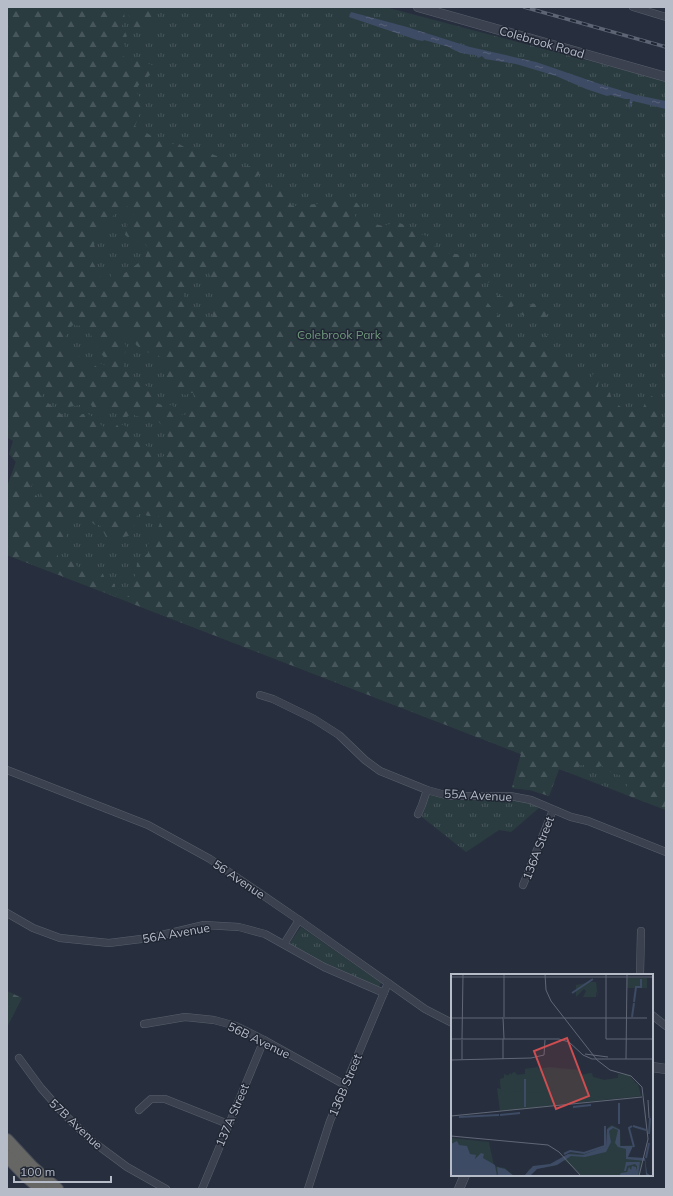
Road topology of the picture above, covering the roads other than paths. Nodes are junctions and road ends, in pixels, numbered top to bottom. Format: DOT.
graph roads {
  1 [pos="418,7"];
  2 [pos="633,7"];
  3 [pos="666,17"];
  4 [pos="666,77"];
  5 [pos="260,696"];
  6 [pos="7,770"];
  7 [pos="427,790"];
  8 [pos="553,810"];
  9 [pos="418,814"];
  10 [pos="666,852"];
  11 [pos="524,885"];
  12 [pos="7,913"];
  13 [pos="299,920"];
  14 [pos="641,931"];
  15 [pos="284,944"];
  16 [pos="640,974"];
  17 [pos="388,983"];
  18 [pos="384,993"];
  19 [pos="653,1016"];
  20 [pos="451,1022"];
  21 [pos="144,1024"];
  22 [pos="666,1026"];
  23 [pos="264,1040"];
  24 [pos="20,1058"];
  25 [pos="653,1067"];
  26 [pos="666,1069"];
  27 [pos="345,1085"];
  28 [pos="139,1110"];
  29 [pos="228,1124"];
  30 [pos="7,1140"];
  31 [pos="7,1156"];
  32 [pos="465,1176"];
  33 [pos="41,1189"];
  34 [pos="57,1189"];
  35 [pos="166,1189"];
  36 [pos="202,1189"];
  37 [pos="308,1189"];
  38 [pos="459,1189"];
  1 -- 4 [label="street, Colebrook Road"];
  2 -- 3 [label="street"];
  5 -- 7 [label="street, 55A Avenue"];
  6 -- 13 [label="street, 56 Avenue"];
  7 -- 8 [label="street, 55A Avenue"];
  7 -- 9 [label="street"];
  8 -- 10 [label="street, 55A Avenue"];
  8 -- 11 [label="street, 136A Street"];
  12 -- 15 [label="street, 56A Avenue"];
  13 -- 15 [label="street"];
  13 -- 17 [label="street, 56 Avenue"];
  14 -- 16 [label="street"];
  15 -- 18 [label="street, 56A Avenue"];
  17 -- 18 [label="street, 136B Street"];
  17 -- 20 [label="street, 56 Avenue"];
  18 -- 27 [label="street, 136B Street"];
  19 -- 22 [label="street"];
  21 -- 23 [label="street, 56B Avenue"];
  23 -- 27 [label="street, 56B Avenue"];
  23 -- 29 [label="street, 137A Street"];
  24 -- 35 [label="street, 57B Avenue"];
  25 -- 26 [label="street"];
  27 -- 37 [label="street, 136B Street"];
  28 -- 29 [label="street"];
  29 -- 36 [label="street, 137A Street"];
  30 -- 34 [label="highway"];
  31 -- 33 [label="highway"];
  32 -- 38 [label="street"];
}
